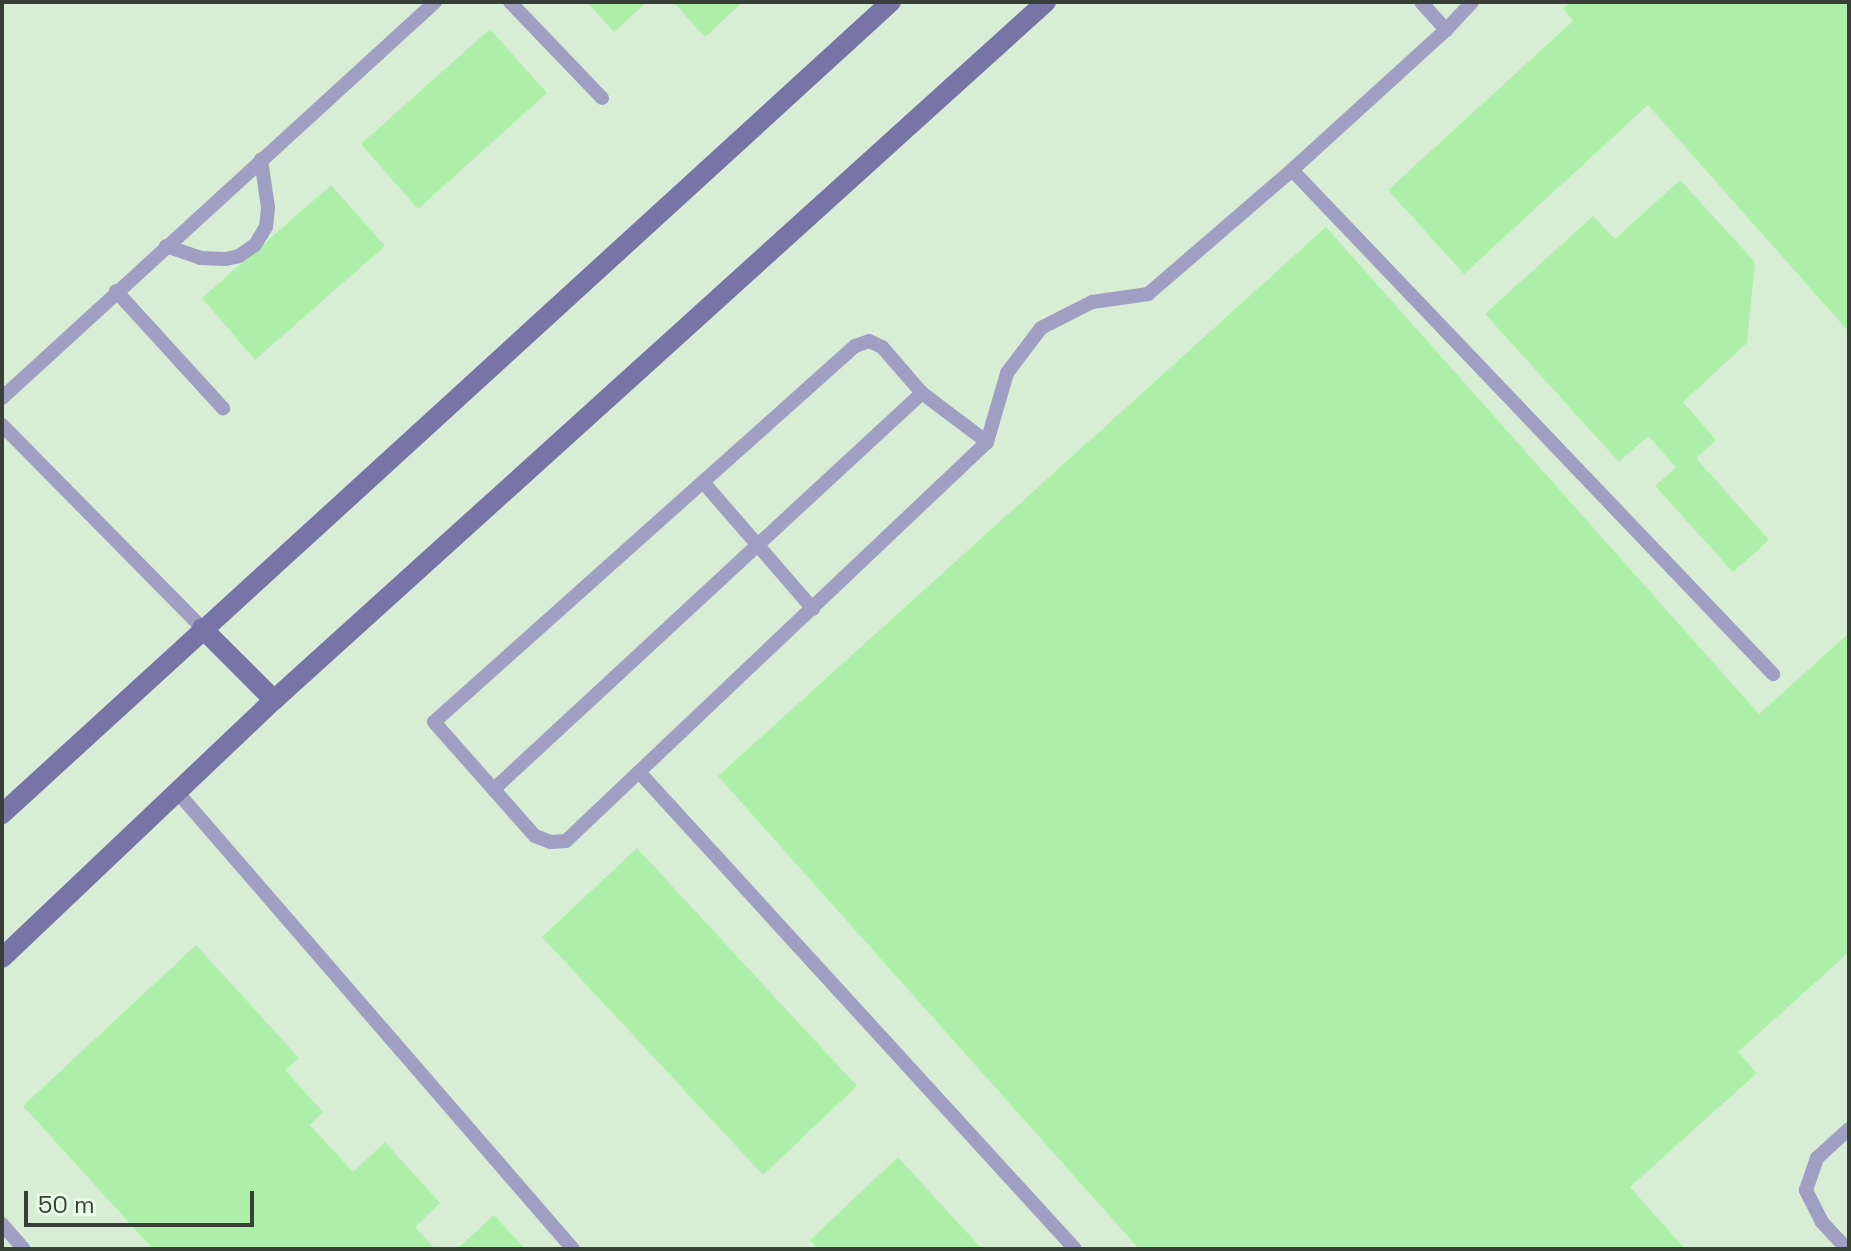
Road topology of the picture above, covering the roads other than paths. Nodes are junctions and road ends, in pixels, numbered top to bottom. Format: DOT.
graph roads {
  1 [pos="435,2"];
  2 [pos="510,2"];
  3 [pos="891,2"];
  4 [pos="1046,2"];
  5 [pos="1421,2"];
  6 [pos="1472,2"];
  7 [pos="1446,30"];
  8 [pos="602,98"];
  9 [pos="261,160"];
  10 [pos="1292,170"];
  11 [pos="166,246"];
  12 [pos="116,291"];
  13 [pos="922,393"];
  14 [pos="2,398"];
  15 [pos="223,408"];
  16 [pos="2,425"];
  17 [pos="987,442"];
  18 [pos="703,482"];
  19 [pos="758,545"];
  20 [pos="813,609"];
  21 [pos="202,628"];
  22 [pos="1773,674"];
  23 [pos="274,700"];
  24 [pos="639,772"];
  25 [pos="494,789"];
  26 [pos="179,794"];
  27 [pos="2,814"];
  28 [pos="2,958"];
  29 [pos="1849,1129"];
  30 [pos="2,1224"];
  31 [pos="24,1249"];
  32 [pos="573,1249"];
  33 [pos="1075,1249"];
  34 [pos="1847,1249"];
  1 -- 9 [label="lane"];
  2 -- 8 [label="lane"];
  3 -- 21 [label="street"];
  4 -- 23 [label="street"];
  5 -- 7 [label="lane"];
  6 -- 7 [label="lane"];
  7 -- 10 [label="lane"];
  9 -- 11 [label="lane"];
  9 -- 11 [label="lane"];
  10 -- 17 [label="lane"];
  10 -- 22 [label="lane"];
  11 -- 12 [label="lane"];
  12 -- 14 [label="lane"];
  12 -- 15 [label="lane"];
  13 -- 17 [label="lane"];
  13 -- 18 [label="lane"];
  13 -- 19 [label="lane"];
  16 -- 21 [label="lane"];
  17 -- 20 [label="lane"];
  18 -- 19 [label="lane"];
  18 -- 25 [label="lane"];
  19 -- 20 [label="lane"];
  19 -- 25 [label="lane"];
  20 -- 24 [label="lane"];
  21 -- 23 [label="street"];
  21 -- 27 [label="street"];
  23 -- 26 [label="street"];
  24 -- 25 [label="lane"];
  24 -- 33 [label="lane"];
  26 -- 28 [label="street"];
  26 -- 32 [label="lane"];
  29 -- 34 [label="lane"];
  30 -- 31 [label="lane"];
}
